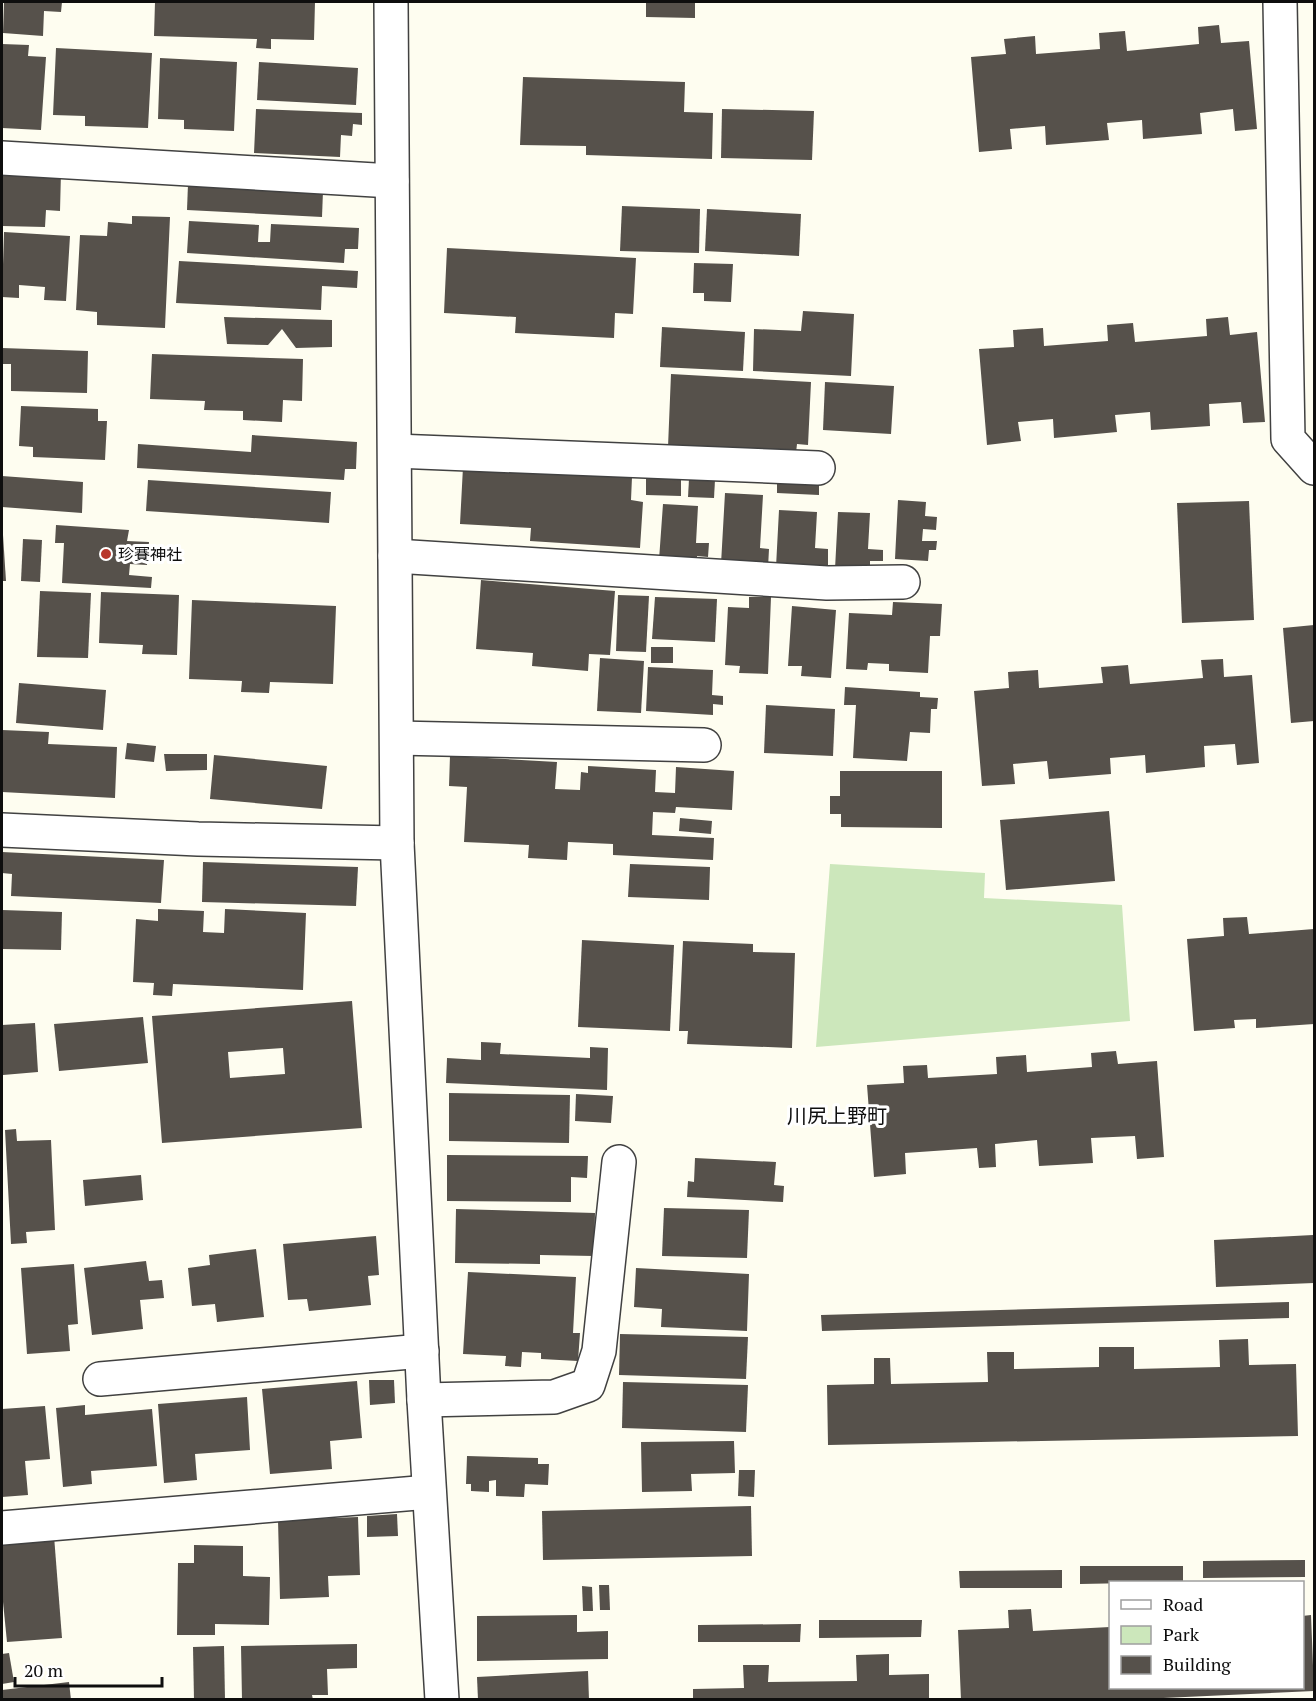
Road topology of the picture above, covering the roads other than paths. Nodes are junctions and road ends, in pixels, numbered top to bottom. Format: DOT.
graph roads {
  1 [pos="391,2"];
  2 [pos="1280,2"];
  3 [pos="2,159"];
  4 [pos="392,181"];
  5 [pos="395,451"];
  6 [pos="818,468"];
  7 [pos="1314,468"];
  8 [pos="395,556"];
  9 [pos="903,582"];
  10 [pos="397,738"];
  11 [pos="704,745"];
  12 [pos="2,830"];
  13 [pos="398,843"];
  14 [pos="619,1162"];
  15 [pos="422,1351"];
  16 [pos="100,1379"];
  17 [pos="424,1400"];
  18 [pos="429,1492"];
  19 [pos="2,1528"];
  20 [pos="442,1700"];
  1 -- 4 [label="street"];
  2 -- 7 [label="street"];
  3 -- 4 [label="street"];
  4 -- 5 [label="street"];
  5 -- 6 [label="street"];
  5 -- 8 [label="street"];
  8 -- 9 [label="street"];
  8 -- 10 [label="street"];
  10 -- 11 [label="street"];
  10 -- 13 [label="street"];
  12 -- 13 [label="street"];
  13 -- 15 [label="street"];
  14 -- 17 [label="street"];
  15 -- 16 [label="street"];
  15 -- 17 [label="street"];
  17 -- 18 [label="street"];
  18 -- 19 [label="street"];
  18 -- 20 [label="street"];
}
